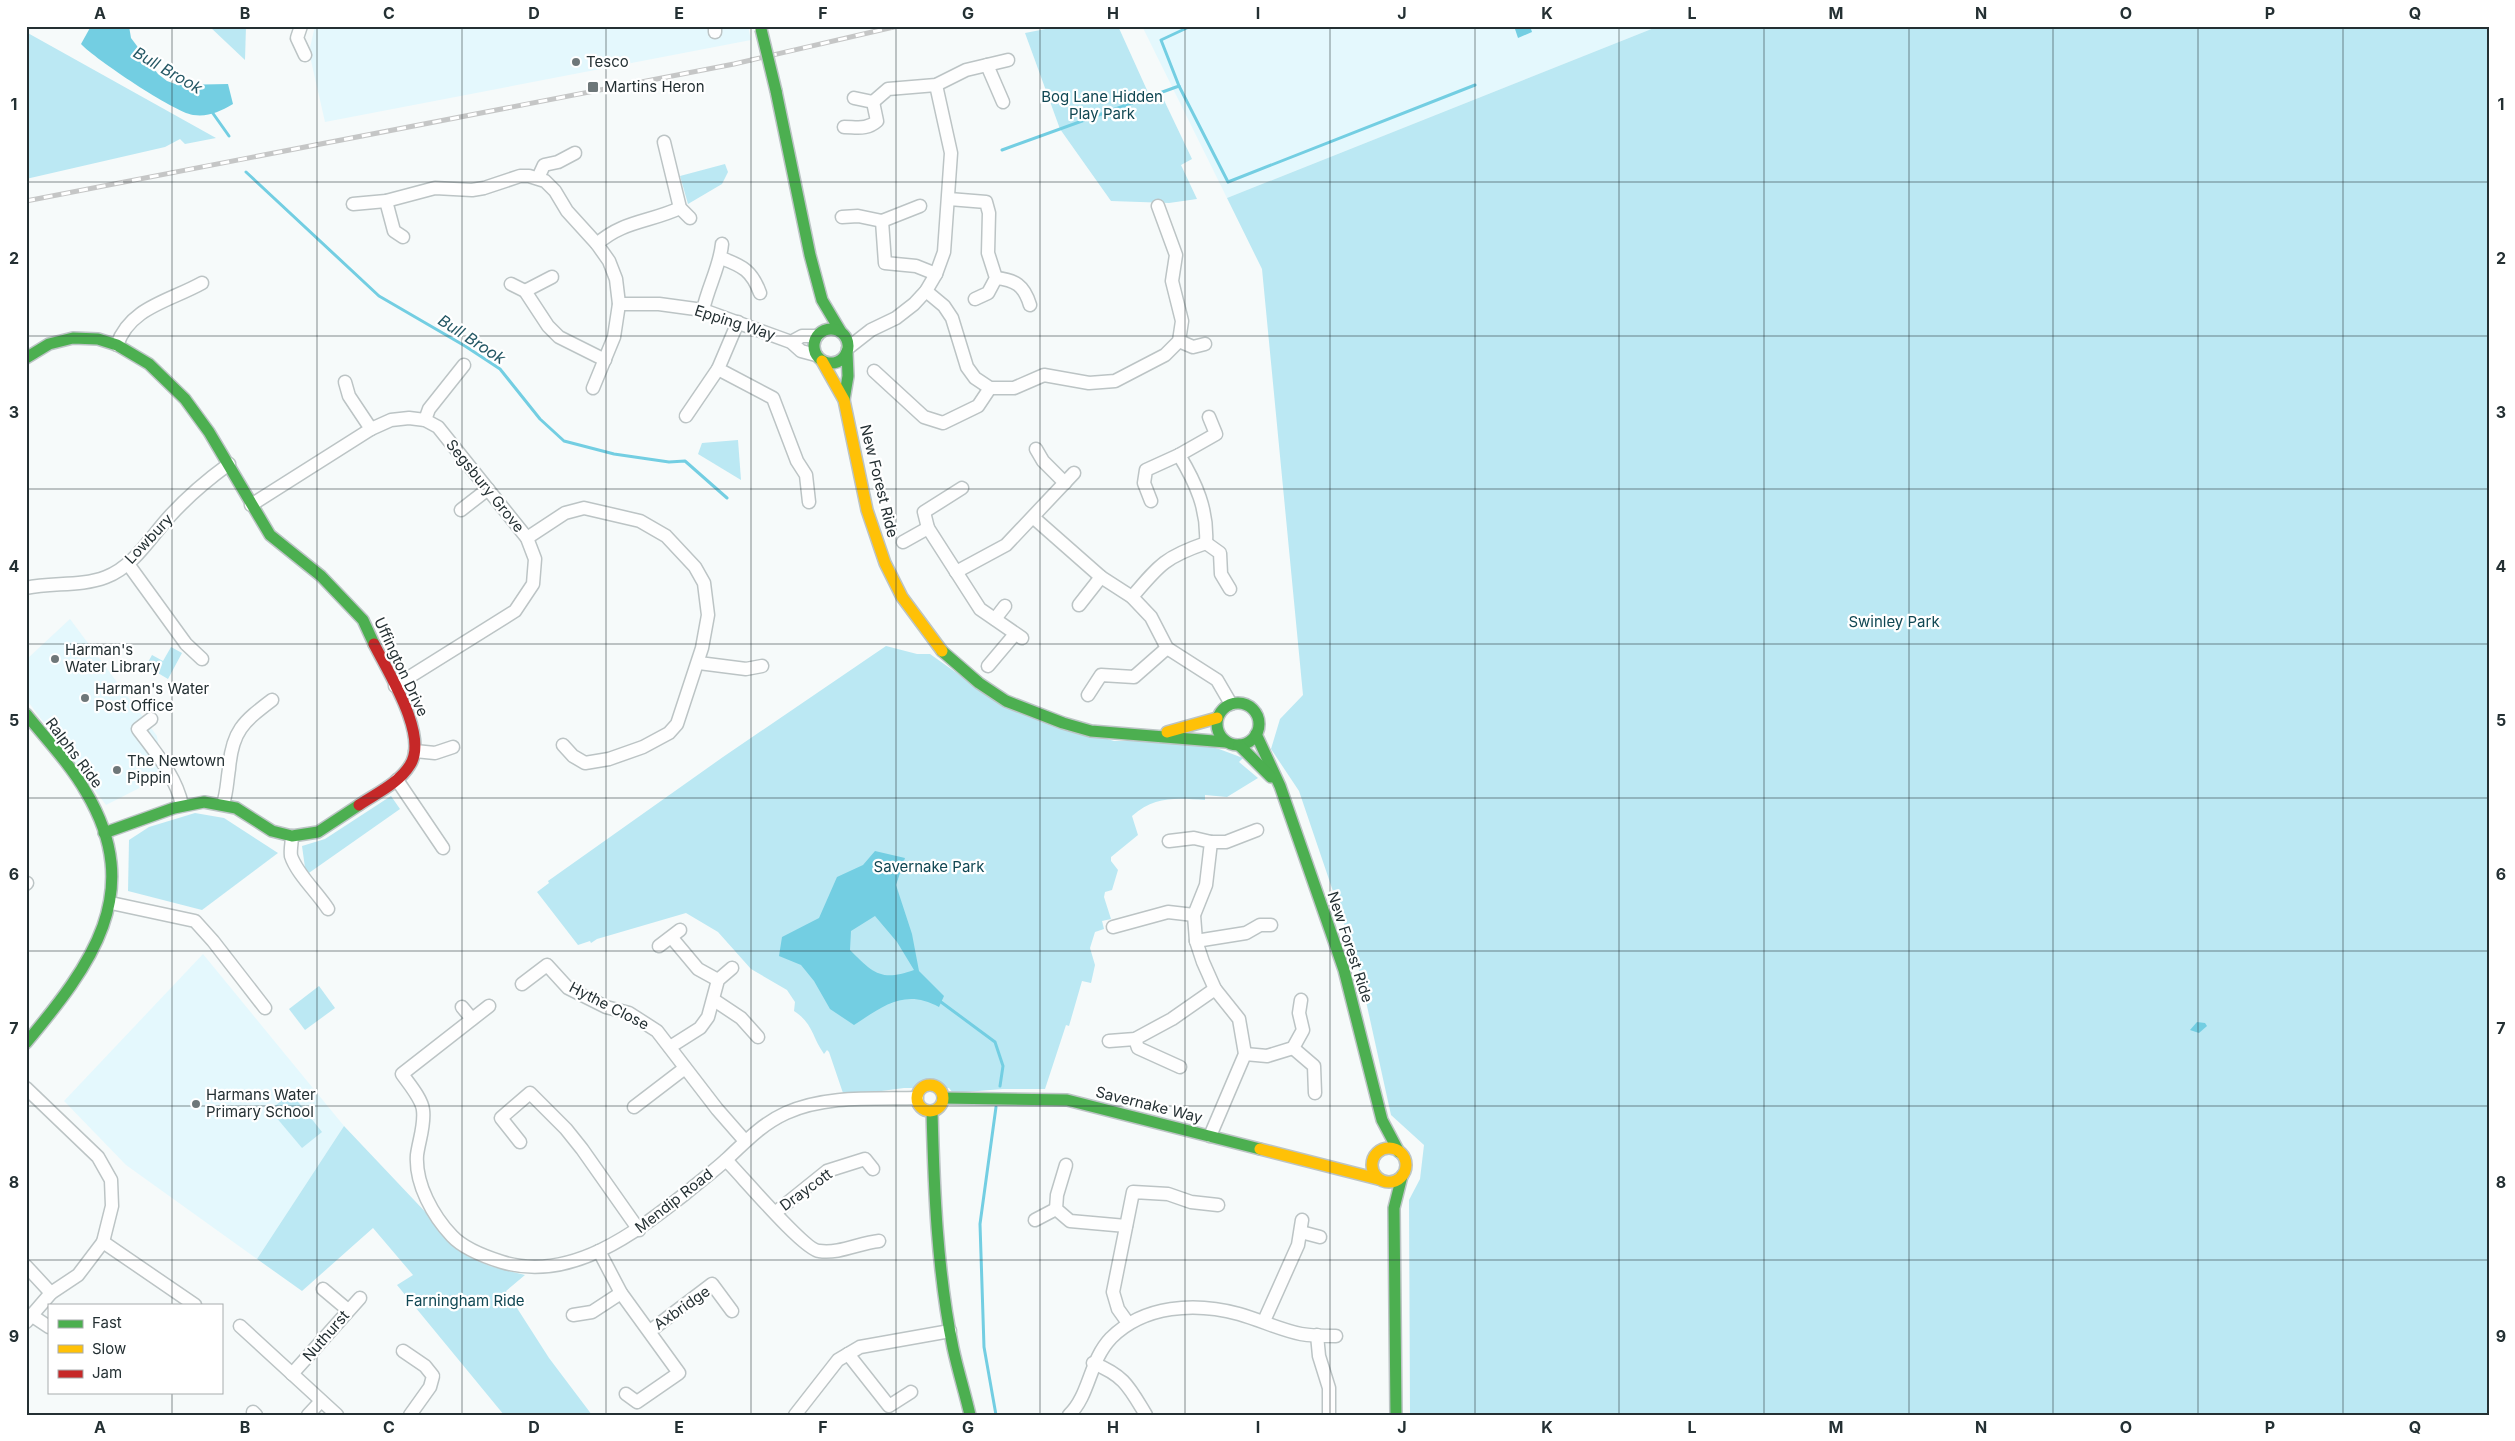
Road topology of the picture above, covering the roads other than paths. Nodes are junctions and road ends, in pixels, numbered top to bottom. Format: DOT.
graph roads {
  1 [pos="301,26"];
  2 [pos="761,28"];
  3 [pos="305,55"];
  4 [pos="1008,60"];
  5 [pos="987,65"];
  6 [pos="936,85"];
  7 [pos="854,98"];
  8 [pos="873,102"];
  9 [pos="1003,102"];
  10 [pos="844,126"];
  11 [pos="664,142"];
  12 [pos="575,153"];
  13 [pos="538,178"];
  14 [pos="949,199"];
  15 [pos="386,201"];
  16 [pos="353,204"];
  17 [pos="920,206"];
  18 [pos="1158,206"];
  19 [pos="680,208"];
  20 [pos="842,217"];
  21 [pos="690,218"];
  22 [pos="882,221"];
  23 [pos="403,237"];
  24 [pos="597,244"];
  25 [pos="722,244"];
  26 [pos="721,258"];
  27 [pos="936,274"];
  28 [pos="552,277"];
  29 [pos="996,278"];
  30 [pos="202,283"];
  31 [pos="512,284"];
  32 [pos="525,291"];
  33 [pos="926,291"];
  34 [pos="760,293"];
  35 [pos="975,299"];
  36 [pos="822,300"];
  37 [pos="619,304"];
  38 [pos="1030,305"];
  39 [pos="703,310"];
  40 [pos="738,322"];
  41 [pos="871,330"];
  42 [pos="842,333"];
  43 [pos="817,335"];
  44 [pos="1179,341"];
  45 [pos="791,342"];
  46 [pos="1204,344"];
  47 [pos="117,345"];
  48 [pos="848,350"];
  49 [pos="27,354"];
  50 [pos="819,358"];
  51 [pos="605,360"];
  52 [pos="464,365"];
  53 [pos="718,369"];
  54 [pos="874,371"];
  55 [pos="345,382"];
  56 [pos="592,388"];
  57 [pos="990,388"];
  58 [pos="844,400"];
  59 [pos="686,416"];
  60 [pos="1209,418"];
  61 [pos="425,420"];
  62 [pos="371,429"];
  63 [pos="1036,449"];
  64 [pos="1179,455"];
  65 [pos="229,464"];
  66 [pos="962,488"];
  67 [pos="488,489"];
  68 [pos="1151,501"];
  69 [pos="809,502"];
  70 [pos="251,505"];
  71 [pos="461,510"];
  72 [pos="1034,518"];
  73 [pos="928,528"];
  74 [pos="527,538"];
  75 [pos="903,542"];
  76 [pos="1206,543"];
  77 [pos="128,564"];
  78 [pos="956,572"];
  79 [pos="1101,577"];
  80 [pos="26,588"];
  81 [pos="1230,589"];
  82 [pos="1132,598"];
  83 [pos="1079,605"];
  84 [pos="1005,606"];
  85 [pos="995,620"];
  86 [pos="1167,648"];
  87 [pos="202,659"];
  88 [pos="699,663"];
  89 [pos="762,666"];
  90 [pos="988,666"];
  91 [pos="395,686"];
  92 [pos="1088,695"];
  93 [pos="272,700"];
  94 [pos="1231,704"];
  95 [pos="26,714"];
  96 [pos="1217,718"];
  97 [pos="151,719"];
  98 [pos="1256,734"];
  99 [pos="1150,735"];
  100 [pos="1226,742"];
  101 [pos="562,745"];
  102 [pos="1240,745"];
  103 [pos="453,747"];
  104 [pos="415,751"];
  105 [pos="397,780"];
  106 [pos="1280,786"];
  107 [pos="223,804"];
  108 [pos="182,805"];
  109 [pos="1257,830"];
  110 [pos="104,833"];
  111 [pos="292,836"];
  112 [pos="1169,841"];
  113 [pos="1211,842"];
  114 [pos="443,848"];
  115 [pos="110,903"];
  116 [pos="328,909"];
  117 [pos="1194,915"];
  118 [pos="1271,925"];
  119 [pos="1113,927"];
  120 [pos="1196,941"];
  121 [pos="659,946"];
  122 [pos="732,968"];
  123 [pos="718,980"];
  124 [pos="522,984"];
  125 [pos="1215,989"];
  126 [pos="714,1000"];
  127 [pos="1301,1000"];
  128 [pos="489,1006"];
  129 [pos="462,1007"];
  130 [pos="265,1008"];
  131 [pos="472,1019"];
  132 [pos="758,1036"];
  133 [pos="1135,1039"];
  134 [pos="1109,1041"];
  135 [pos="26,1043"];
  136 [pos="670,1047"];
  137 [pos="1293,1048"];
  138 [pos="1245,1054"];
  139 [pos="1180,1067"];
  140 [pos="685,1068"];
  141 [pos="524,1081"];
  142 [pos="26,1088"];
  143 [pos="1316,1093"];
  144 [pos="530,1094"];
  145 [pos="917,1098"];
  146 [pos="944,1098"];
  147 [pos="634,1107"];
  148 [pos="932,1111"];
  149 [pos="1382,1120"];
  150 [pos="1210,1136"];
  151 [pos="745,1141"];
  152 [pos="520,1142"];
  153 [pos="1399,1152"];
  154 [pos="868,1158"];
  155 [pos="1373,1159"];
  156 [pos="726,1160"];
  157 [pos="1066,1165"];
  158 [pos="1343,1168"];
  159 [pos="1402,1176"];
  160 [pos="1379,1179"];
  161 [pos="1218,1205"];
  162 [pos="1394,1208"];
  163 [pos="1056,1209"];
  164 [pos="776,1212"];
  165 [pos="1035,1220"];
  166 [pos="1126,1226"];
  167 [pos="639,1230"];
  168 [pos="1320,1237"];
  169 [pos="879,1241"];
  170 [pos="103,1242"];
  171 [pos="599,1251"];
  172 [pos="26,1266"];
  173 [pos="323,1290"];
  174 [pos="51,1293"];
  175 [pos="621,1293"];
  176 [pos="360,1298"];
  177 [pos="194,1304"];
  178 [pos="348,1310"];
  179 [pos="732,1311"];
  180 [pos="573,1315"];
  181 [pos="29,1319"];
  182 [pos="1264,1322"];
  183 [pos="1128,1323"];
  184 [pos="240,1326"];
  185 [pos="48,1327"];
  186 [pos="650,1331"];
  187 [pos="950,1331"];
  188 [pos="1317,1335"];
  189 [pos="1336,1336"];
  190 [pos="403,1351"];
  191 [pos="848,1354"];
  192 [pos="1094,1363"];
  193 [pos="292,1374"];
  194 [pos="911,1392"];
  195 [pos="626,1394"];
  196 [pos="321,1401"];
  197 [pos="888,1410"];
  198 [pos="308,1415"];
  199 [pos="337,1415"];
  200 [pos="410,1415"];
  201 [pos="795,1415"];
  202 [pos="970,1415"];
  203 [pos="1069,1415"];
  204 [pos="1146,1415"];
  205 [pos="1328,1415"];
  206 [pos="1396,1415"];
  1 -- 3 [label="street"];
  2 -- 36 [label="main road, New Forest Ride, bridge"];
  4 -- 5 [label="street"];
  5 -- 6 [label="street"];
  5 -- 9 [label="street"];
  6 -- 8 [label="street"];
  6 -- 14 [label="street"];
  7 -- 8 [label="street"];
  8 -- 10 [label="street"];
  11 -- 19 [label="street"];
  12 -- 13 [label="street"];
  13 -- 15 [label="street"];
  13 -- 24 [label="street"];
  14 -- 27 [label="street"];
  14 -- 29 [label="street"];
  15 -- 16 [label="street"];
  15 -- 23 [label="street"];
  17 -- 22 [label="street"];
  18 -- 44 [label="street"];
  19 -- 21 [label="street"];
  19 -- 24 [label="street"];
  20 -- 22 [label="street"];
  22 -- 27 [label="street"];
  24 -- 37 [label="street"];
  25 -- 26 [label="street"];
  26 -- 34 [label="street"];
  26 -- 39 [label="street"];
  27 -- 33 [label="street"];
  28 -- 32 [label="street"];
  29 -- 35 [label="street"];
  29 -- 38 [label="street"];
  30 -- 47 [label="street"];
  31 -- 32 [label="street"];
  32 -- 51 [label="street"];
  33 -- 41 [label="street"];
  33 -- 57 [label="street"];
  36 -- 42 [label="main road, New Forest Ride"];
  36 -- 43 [label="main road, New Forest Ride"];
  37 -- 39 [label="street, Epping Way"];
  37 -- 51 [label="street"];
  39 -- 40 [label="street, Epping Way"];
  40 -- 45 [label="street, Epping Way"];
  40 -- 53 [label="street"];
  41 -- 42 [label="street"];
  41 -- 48 [label="street"];
  42 -- 43 [label="main road"];
  42 -- 48 [label="main road, New Forest Ride"];
  43 -- 45 [label="street, Epping Way"];
  43 -- 50 [label="main road, New Forest Ride"];
  44 -- 46 [label="street"];
  44 -- 57 [label="street"];
  45 -- 50 [label="street, Epping Way"];
  47 -- 49 [label="main road, Uffington Drive"];
  47 -- 65 [label="main road, Uffington Drive"];
  48 -- 50 [label="main road"];
  48 -- 58 [label="main road, New Forest Ride"];
  50 -- 58 [label="main road, New Forest Ride"];
  51 -- 56 [label="street"];
  52 -- 61 [label="street"];
  53 -- 59 [label="street"];
  53 -- 69 [label="street"];
  54 -- 57 [label="street"];
  55 -- 62 [label="street"];
  58 -- 99 [label="main road, New Forest Ride"];
  60 -- 64 [label="street"];
  61 -- 62 [label="street"];
  61 -- 67 [label="street, Segsbury Grove"];
  62 -- 70 [label="street"];
  63 -- 72 [label="street"];
  64 -- 68 [label="street"];
  64 -- 76 [label="street"];
  65 -- 70 [label="main road, Uffington Drive"];
  65 -- 77 [label="street, Lowbury"];
  66 -- 73 [label="street"];
  67 -- 71 [label="street"];
  67 -- 74 [label="street, Segsbury Grove"];
  70 -- 91 [label="main road, Uffington Drive"];
  72 -- 78 [label="street"];
  72 -- 79 [label="street"];
  73 -- 75 [label="street"];
  73 -- 78 [label="street"];
  74 -- 88 [label="street"];
  74 -- 91 [label="street, Segsbury Grove"];
  76 -- 81 [label="street"];
  76 -- 82 [label="street"];
  77 -- 80 [label="street, Lowbury"];
  77 -- 87 [label="street"];
  78 -- 85 [label="street"];
  79 -- 82 [label="street"];
  79 -- 83 [label="street"];
  82 -- 86 [label="street"];
  84 -- 85 [label="street"];
  85 -- 90 [label="street"];
  86 -- 92 [label="street"];
  86 -- 94 [label="street"];
  88 -- 89 [label="street"];
  88 -- 101 [label="street"];
  91 -- 104 [label="main road, Uffington Drive"];
  93 -- 107 [label="street"];
  94 -- 96 [label="main road"];
  94 -- 98 [label="main road, New Forest Ride"];
  95 -- 110 [label="main road, Ralphs Ride"];
  96 -- 99 [label="main road, New Forest Ride"];
  96 -- 100 [label="main road"];
  97 -- 108 [label="street"];
  98 -- 102 [label="main road"];
  98 -- 106 [label="main road, New Forest Ride"];
  99 -- 100 [label="main road, New Forest Ride"];
  100 -- 102 [label="main road, New Forest Ride"];
  102 -- 106 [label="main road, New Forest Ride"];
  103 -- 104 [label="street"];
  104 -- 105 [label="main road"];
  105 -- 111 [label="main road"];
  105 -- 114 [label="street"];
  106 -- 149 [label="main road, New Forest Ride"];
  107 -- 108 [label="main road"];
  107 -- 111 [label="main road"];
  108 -- 110 [label="main road"];
  109 -- 113 [label="street"];
  110 -- 115 [label="main road, Ralphs Ride"];
  111 -- 116 [label="street"];
  112 -- 113 [label="street"];
  113 -- 117 [label="street"];
  115 -- 130 [label="street"];
  115 -- 135 [label="main road, Ralphs Ride"];
  117 -- 119 [label="street"];
  117 -- 120 [label="street"];
  118 -- 120 [label="street"];
  120 -- 125 [label="street"];
  121 -- 123 [label="street"];
  122 -- 123 [label="street"];
  123 -- 126 [label="street"];
  124 -- 136 [label="street, Hythe Close"];
  125 -- 133 [label="street"];
  125 -- 138 [label="street"];
  126 -- 132 [label="street"];
  126 -- 136 [label="street"];
  127 -- 137 [label="street"];
  128 -- 131 [label="street"];
  129 -- 131 [label="street"];
  131 -- 171 [label="street, Mendip Road"];
  133 -- 134 [label="street"];
  133 -- 139 [label="street"];
  136 -- 140 [label="street, Hythe Close"];
  137 -- 138 [label="street"];
  137 -- 143 [label="street"];
  138 -- 150 [label="street"];
  140 -- 147 [label="street"];
  140 -- 151 [label="street, Hythe Close"];
  141 -- 144 [label="street"];
  142 -- 170 [label="street"];
  144 -- 152 [label="street"];
  144 -- 167 [label="street"];
  145 -- 146 [label="main road"];
  145 -- 148 [label="main road"];
  145 -- 151 [label="street, Mendip Road"];
  146 -- 148 [label="main road"];
  146 -- 150 [label="main road, Savernake Way"];
  148 -- 187 [label="main road"];
  149 -- 153 [label="main road, New Forest Ride"];
  149 -- 155 [label="main road, New Forest Ride"];
  150 -- 158 [label="main road, Savernake Way"];
  151 -- 156 [label="street, Mendip Road"];
  153 -- 155 [label="main road"];
  153 -- 159 [label="main road, New Forest Ride"];
  154 -- 164 [label="street, Draycott"];
  155 -- 158 [label="main road"];
  155 -- 160 [label="main road, New Forest Ride"];
  156 -- 164 [label="street, Draycott"];
  156 -- 167 [label="street, Mendip Road"];
  157 -- 163 [label="street"];
  158 -- 160 [label="main road, Savernake Way"];
  159 -- 160 [label="main road"];
  159 -- 162 [label="main road, New Forest Ride"];
  160 -- 162 [label="main road, New Forest Ride"];
  161 -- 166 [label="street"];
  162 -- 206 [label="main road, New Forest Ride"];
  163 -- 165 [label="street"];
  163 -- 166 [label="street"];
  164 -- 169 [label="street, Draycott"];
  166 -- 183 [label="street"];
  167 -- 171 [label="street, Mendip Road"];
  168 -- 182 [label="street"];
  170 -- 174 [label="street"];
  170 -- 177 [label="street"];
  171 -- 175 [label="street, Axbridge"];
  172 -- 174 [label="street"];
  173 -- 178 [label="street"];
  174 -- 181 [label="street"];
  175 -- 180 [label="street"];
  175 -- 186 [label="street, Axbridge"];
  176 -- 178 [label="street, Nuthurst"];
  178 -- 193 [label="street, Nuthurst"];
  179 -- 186 [label="street, Axbridge"];
  181 -- 185 [label="street"];
  182 -- 183 [label="street"];
  182 -- 188 [label="street"];
  183 -- 192 [label="street"];
  184 -- 193 [label="street, Nuthurst"];
  186 -- 195 [label="street, Axbridge"];
  187 -- 191 [label="street"];
  187 -- 202 [label="main road"];
  188 -- 189 [label="street"];
  188 -- 205 [label="street"];
  190 -- 200 [label="street"];
  191 -- 197 [label="street"];
  191 -- 201 [label="street"];
  192 -- 203 [label="street"];
  192 -- 204 [label="street"];
  193 -- 196 [label="street, Nuthurst"];
  194 -- 197 [label="street"];
  196 -- 198 [label="street"];
  196 -- 199 [label="street, Nuthurst"];
}
